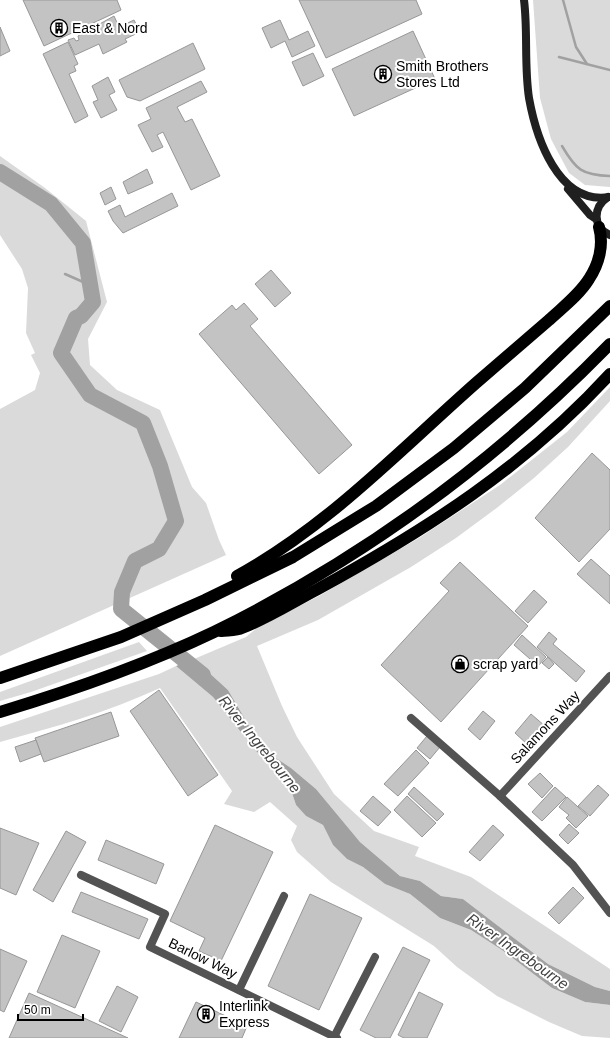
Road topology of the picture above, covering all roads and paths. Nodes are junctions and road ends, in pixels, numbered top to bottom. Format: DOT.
graph roads {
  1 [pos="524,0"];
  2 [pos="566,182"];
  3 [pos="609,197"];
  4 [pos="598,223"];
  5 [pos="610,235"];
  6 [pos="610,306"];
  7 [pos="610,344"];
  8 [pos="610,374"];
  9 [pos="205,600"];
  10 [pos="208,634"];
  11 [pos="610,676"];
  12 [pos="0,678"];
  13 [pos="0,712"];
  14 [pos="411,718"];
  15 [pos="500,796"];
  16 [pos="81,875"];
  17 [pos="284,896"];
  18 [pos="610,912"];
  19 [pos="375,957"];
  20 [pos="239,990"];
  21 [pos="335,1037"];
  1 -- 2 [label="street"];
  2 -- 3 [label="street"];
  2 -- 4 [label="street"];
  3 -- 4 [label="street"];
  4 -- 5 [label="street"];
  4 -- 9 [label="highway"];
  6 -- 9 [label="highway"];
  7 -- 10 [label="highway"];
  8 -- 10 [label="highway"];
  9 -- 12 [label="highway"];
  10 -- 13 [label="highway"];
  11 -- 15 [label="street, Salamons Way"];
  14 -- 15 [label="street"];
  15 -- 18 [label="street"];
  16 -- 20 [label="street, Barlow Way"];
  17 -- 20 [label="street"];
  19 -- 21 [label="street"];
  20 -- 21 [label="street, Barlow Way"];
}
